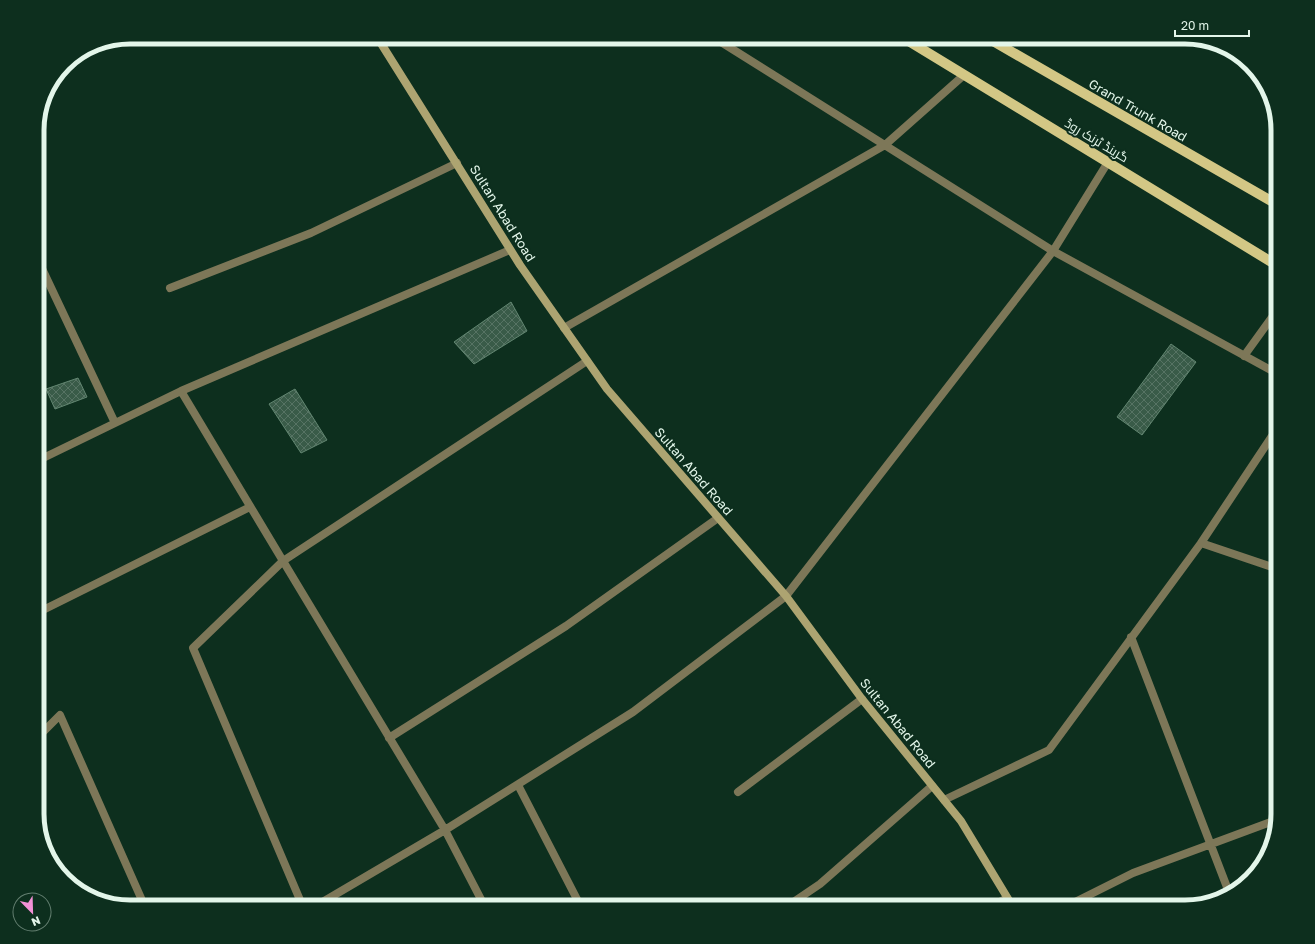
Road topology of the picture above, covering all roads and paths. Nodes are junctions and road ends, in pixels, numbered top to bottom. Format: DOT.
graph roads {
  1 [pos="381,44"];
  2 [pos="724,44"];
  3 [pos="913,44"];
  4 [pos="998,44"];
  5 [pos="964,75"];
  6 [pos="885,145"];
  7 [pos="1108,162"];
  8 [pos="457,163"];
  9 [pos="1271,201"];
  10 [pos="510,250"];
  11 [pos="1053,251"];
  12 [pos="1271,262"];
  13 [pos="44,273"];
  14 [pos="170,288"];
  15 [pos="1271,319"];
  16 [pos="564,328"];
  17 [pos="1244,356"];
  18 [pos="587,361"];
  19 [pos="1271,370"];
  20 [pos="181,391"];
  21 [pos="115,423"];
  22 [pos="1271,438"];
  23 [pos="44,458"];
  24 [pos="250,507"];
  25 [pos="718,518"];
  26 [pos="1201,543"];
  27 [pos="283,561"];
  28 [pos="1271,567"];
  29 [pos="786,596"];
  30 [pos="44,610"];
  31 [pos="1131,637"];
  32 [pos="862,699"];
  33 [pos="44,731"];
  34 [pos="389,738"];
  35 [pos="518,784"];
  36 [pos="932,786"];
  37 [pos="738,792"];
  38 [pos="944,800"];
  39 [pos="1271,822"];
  40 [pos="445,830"];
  41 [pos="1210,844"];
  42 [pos="1228,889"];
  43 [pos="1007,898"];
  44 [pos="142,900"];
  45 [pos="300,900"];
  46 [pos="326,900"];
  47 [pos="481,900"];
  48 [pos="577,900"];
  49 [pos="796,900"];
  50 [pos="1003,900"];
  51 [pos="1079,900"];
  1 -- 8 [label="street, Sultan Abad Road"];
  2 -- 6 [label="street"];
  3 -- 5 [label="main road, گرینڈ ٹرنک روڈ"];
  4 -- 9 [label="main road, Grand Trunk Road"];
  5 -- 6 [label="street"];
  5 -- 7 [label="main road, گرینڈ ٹرنک روڈ"];
  6 -- 11 [label="street"];
  6 -- 16 [label="street"];
  7 -- 11 [label="street"];
  7 -- 12 [label="main road, گرینڈ ٹرنک روڈ"];
  8 -- 10 [label="street, Sultan Abad Road"];
  8 -- 14 [label="street"];
  10 -- 16 [label="street, Sultan Abad Road"];
  10 -- 20 [label="street"];
  11 -- 17 [label="street"];
  11 -- 29 [label="street"];
  13 -- 21 [label="street"];
  15 -- 17 [label="street"];
  16 -- 18 [label="street, Sultan Abad Road"];
  17 -- 19 [label="street"];
  18 -- 25 [label="street, Sultan Abad Road"];
  18 -- 27 [label="street"];
  20 -- 21 [label="street"];
  20 -- 24 [label="street"];
  21 -- 23 [label="street"];
  22 -- 26 [label="street"];
  24 -- 27 [label="street"];
  24 -- 30 [label="street"];
  25 -- 29 [label="street, Sultan Abad Road"];
  25 -- 34 [label="street"];
  26 -- 28 [label="street"];
  26 -- 31 [label="street"];
  27 -- 34 [label="street"];
  27 -- 45 [label="street"];
  29 -- 32 [label="street, Sultan Abad Road"];
  29 -- 35 [label="street"];
  31 -- 38 [label="street"];
  31 -- 41 [label="street"];
  32 -- 36 [label="street, Sultan Abad Road"];
  32 -- 37 [label="street"];
  33 -- 44 [label="street"];
  34 -- 40 [label="street"];
  35 -- 40 [label="street"];
  35 -- 48 [label="street"];
  36 -- 38 [label="street, Sultan Abad Road"];
  36 -- 49 [label="street"];
  38 -- 43 [label="street, Sultan Abad Road"];
  39 -- 41 [label="street"];
  40 -- 46 [label="street"];
  40 -- 47 [label="street"];
  41 -- 42 [label="street"];
  41 -- 51 [label="street"];
  43 -- 50 [label="street"];
}
